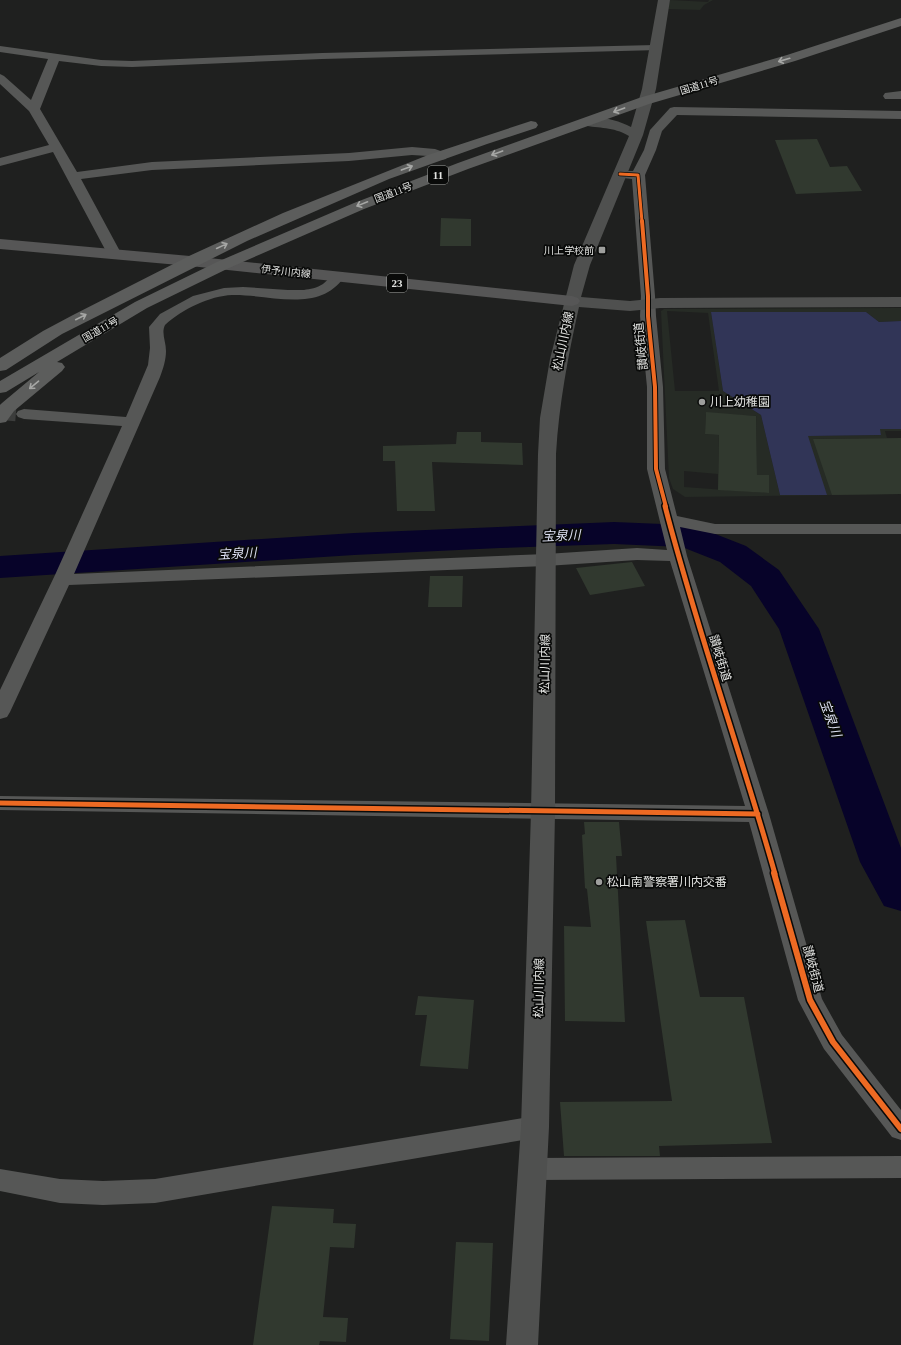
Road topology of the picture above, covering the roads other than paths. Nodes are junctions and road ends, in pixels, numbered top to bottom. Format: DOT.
graph roads {
  1 [pos="664,0"];
  2 [pos="901,14"];
  3 [pos="901,22"];
  4 [pos="655,48"];
  5 [pos="0,49"];
  6 [pos="55,57"];
  7 [pos="0,78"];
  8 [pos="646,95"];
  9 [pos="34,109"];
  10 [pos="566,115"];
  11 [pos="901,115"];
  12 [pos="543,122"];
  13 [pos="588,122"];
  14 [pos="636,135"];
  15 [pos="56,147"];
  16 [pos="440,156"];
  17 [pos="0,162"];
  18 [pos="620,174"];
  19 [pos="638,175"];
  20 [pos="73,176"];
  21 [pos="0,244"];
  22 [pos="115,255"];
  23 [pos="190,261"];
  24 [pos="223,265"];
  25 [pos="337,277"];
  26 [pos="572,301"];
  27 [pos="901,302"];
  28 [pos="648,304"];
  29 [pos="55,331"];
  30 [pos="83,339"];
  31 [pos="0,357"];
  32 [pos="0,366"];
  33 [pos="0,388"];
  34 [pos="24,414"];
  35 [pos="0,418"];
  36 [pos="131,422"];
  37 [pos="669,522"];
  38 [pos="901,529"];
  39 [pos="546,546"];
  40 [pos="678,554"];
  41 [pos="63,578"];
  42 [pos="0,712"];
  43 [pos="0,803"];
  44 [pos="543,812"];
  45 [pos="758,814"];
  46 [pos="535,1127"];
  47 [pos="901,1129"];
  48 [pos="901,1167"];
  49 [pos="533,1170"];
  50 [pos="0,1180"];
  51 [pos="522,1345"];
  1 -- 4 [label="main road, 松山川内線"];
  2 -- 8 [label="highway, 国道11号 / 11"];
  3 -- 8 [label="highway, 国道11号 / 11, one-way"];
  4 -- 6 [label="street"];
  4 -- 8 [label="main road, 松山川内線"];
  5 -- 6 [label="street"];
  6 -- 9 [label="street"];
  7 -- 9 [label="street"];
  8 -- 10 [label="highway, 国道11号 / 11"];
  8 -- 13 [label="highway, 国道11号 / 11, one-way"];
  8 -- 14 [label="main road, 松山川内線"];
  9 -- 15 [label="street"];
  11 -- 19 [label="street"];
  12 -- 16 [label="highway, 国道11号 / 11"];
  13 -- 14 [label="main road"];
  13 -- 24 [label="highway, 国道11号 / 11, one-way"];
  14 -- 18 [label="main road, 松山川内線"];
  15 -- 17 [label="street"];
  15 -- 20 [label="street"];
  16 -- 20 [label="street"];
  23 -- 16 [label="highway, 国道11号 / 11, one-way"];
  18 -- 19 [label="street"];
  18 -- 26 [label="main road, 松山川内線"];
  19 -- 28 [label="street, 讃岐街道"];
  20 -- 22 [label="street"];
  21 -- 22 [label="main road, 伊予川内線 / 23"];
  22 -- 23 [label="main road, 伊予川内線 / 23"];
  23 -- 24 [label="main road, 伊予川内線 / 23"];
  29 -- 23 [label="highway, 国道11号 / 11, one-way"];
  24 -- 25 [label="main road, 伊予川内線 / 23"];
  24 -- 30 [label="highway, 国道11号 / 11"];
  25 -- 26 [label="main road, 伊予川内線 / 23"];
  25 -- 36 [label="street"];
  26 -- 28 [label="main road"];
  26 -- 39 [label="main road, 松山川内線"];
  27 -- 28 [label="main road"];
  28 -- 37 [label="street, 讃岐街道"];
  29 -- 31 [label="highway"];
  29 -- 32 [label="highway, 国道11号 / 11"];
  30 -- 33 [label="highway, 国道11号 / 11"];
  30 -- 35 [label="highway, one-way"];
  34 -- 36 [label="street"];
  36 -- 41 [label="street"];
  37 -- 38 [label="street"];
  37 -- 40 [label="street, 讃岐街道"];
  39 -- 40 [label="street"];
  39 -- 41 [label="street"];
  39 -- 44 [label="main road, 松山川内線"];
  40 -- 45 [label="street, 讃岐街道"];
  41 -- 42 [label="street"];
  43 -- 44 [label="street"];
  44 -- 45 [label="street"];
  44 -- 46 [label="main road, 松山川内線"];
  45 -- 47 [label="street, 讃岐街道"];
  46 -- 49 [label="main road, 松山川内線"];
  46 -- 50 [label="street"];
  48 -- 49 [label="street"];
  49 -- 51 [label="main road, 松山川内線"];
}
